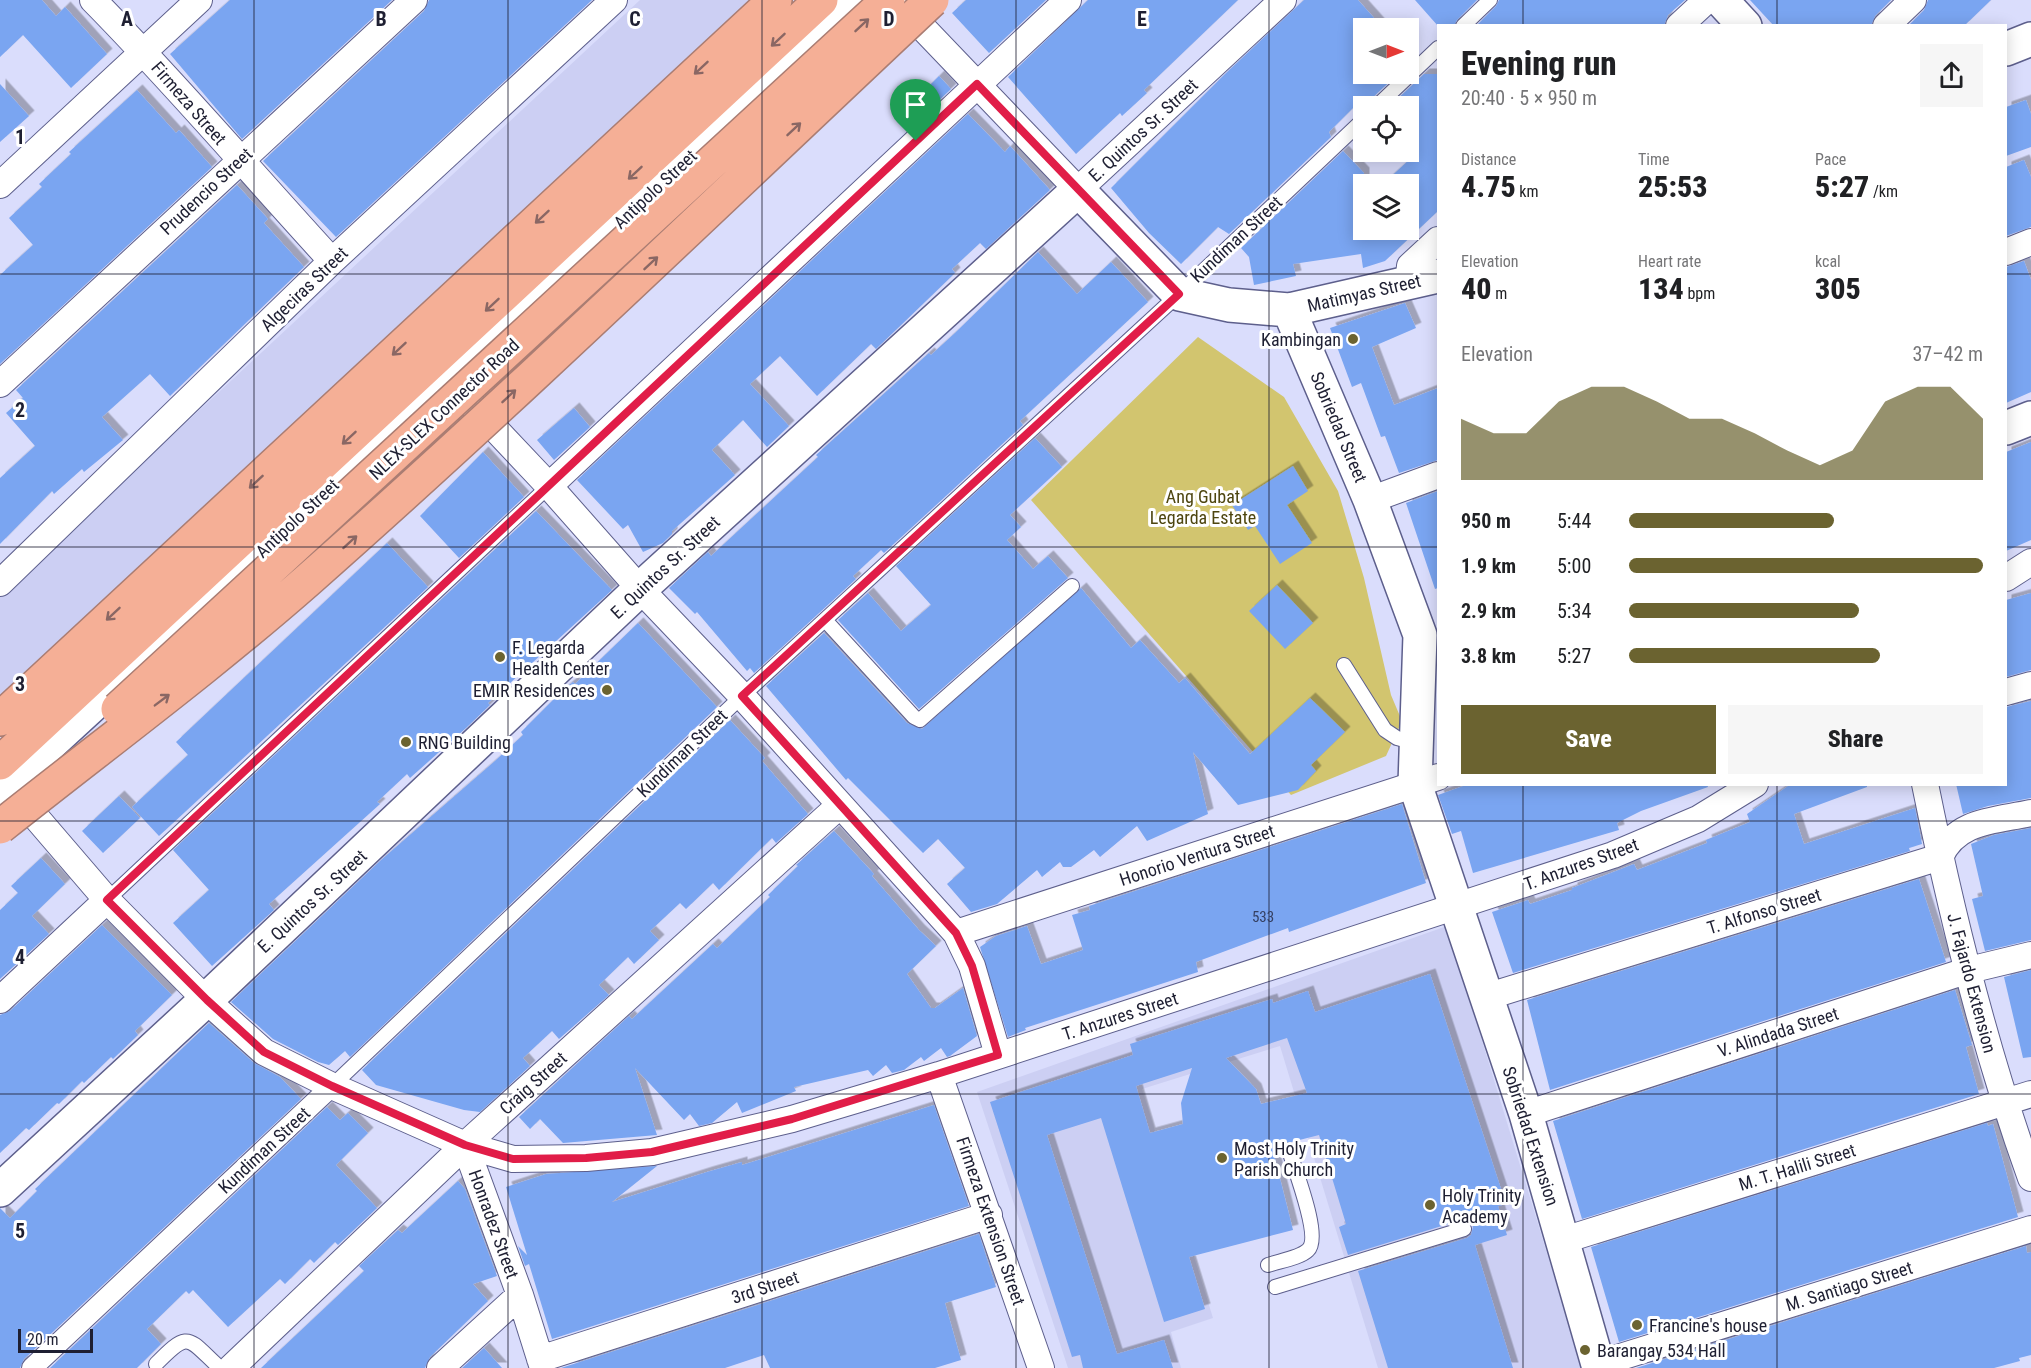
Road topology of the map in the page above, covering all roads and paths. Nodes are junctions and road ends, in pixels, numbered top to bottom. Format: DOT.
graph roads {
  1 [pos="93,0"];
  2 [pos="199,0"];
  3 [pos="414,0"];
  4 [pos="614,0"];
  5 [pos="775,0"];
  6 [pos="821,0"];
  7 [pos="857,0"];
  8 [pos="888,0"];
  9 [pos="897,0"];
  10 [pos="932,0"];
  11 [pos="1068,0"];
  12 [pos="1283,0"];
  13 [pos="1490,0"];
  14 [pos="1707,0"];
  15 [pos="1721,0"];
  16 [pos="1913,0"];
  17 [pos="1464,24"];
  18 [pos="1680,24"];
  19 [pos="1743,24"];
  20 [pos="1888,24"];
  21 [pos="2031,39"];
  22 [pos="1437,49"];
  23 [pos="2007,49"];
  24 [pos="144,51"];
  25 [pos="977,84"];
  26 [pos="1388,96"];
  27 [pos="1353,129"];
  28 [pos="239,160"];
  29 [pos="0,185"];
  30 [pos="1078,190"];
  31 [pos="1437,241"];
  32 [pos="2031,242"];
  33 [pos="2007,252"];
  34 [pos="332,261"];
  35 [pos="1423,280"];
  36 [pos="1179,294"];
  37 [pos="1289,310"];
  38 [pos="448,379"];
  39 [pos="0,384"];
  40 [pos="2031,418"];
  41 [pos="2007,428"];
  42 [pos="1437,475"];
  43 [pos="549,486"];
  44 [pos="1370,500"];
  45 [pos="2031,562"];
  46 [pos="2007,577"];
  47 [pos="0,583"];
  48 [pos="1072,586"];
  49 [pos="640,590"];
  50 [pos="825,620"];
  51 [pos="1429,632"];
  52 [pos="1344,665"];
  53 [pos="2031,685"];
  54 [pos="2007,692"];
  55 [pos="742,696"];
  56 [pos="0,719"];
  57 [pos="1418,743"];
  58 [pos="2,778"];
  59 [pos="1427,780"];
  60 [pos="1752,786"];
  61 [pos="1925,786"];
  62 [pos="840,805"];
  63 [pos="2031,813"];
  64 [pos="0,818"];
  65 [pos="0,827"];
  66 [pos="1940,857"];
  67 [pos="107,900"];
  68 [pos="1457,907"];
  69 [pos="956,933"];
  70 [pos="2031,955"];
  71 [pos="1969,970"];
  72 [pos="1486,997"];
  73 [pos="0,1000"];
  74 [pos="207,1000"];
  75 [pos="998,1055"];
  76 [pos="939,1075"];
  77 [pos="332,1086"];
  78 [pos="2031,1094"];
  79 [pos="2003,1102"];
  80 [pos="1526,1114"];
  81 [pos="465,1145"];
  82 [pos="1288,1150"];
  83 [pos="2031,1178"];
  84 [pos="0,1190"];
  85 [pos="989,1215"];
  86 [pos="2031,1228"];
  87 [pos="1464,1229"];
  88 [pos="1564,1240"];
  89 [pos="1268,1264"];
  90 [pos="1275,1287"];
  91 [pos="520,1295"];
  92 [pos="156,1364"];
  93 [pos="542,1364"];
  94 [pos="1033,1366"];
  95 [pos="1598,1366"];
  96 [pos="32,1368"];
  97 [pos="220,1368"];
  98 [pos="231,1368"];
  99 [pos="440,1368"];
  1 -- 24 [label="street, Firmeza Street"];
  2 -- 24 [label="street"];
  3 -- 28 [label="street, Prudencio Street"];
  4 -- 34 [label="street, Algeciras Street"];
  5 -- 56 [label="highway, one-way"];
  6 -- 58 [label="highway, one-way"];
  7 -- 38 [label="street, Antipolo Street"];
  64 -- 8 [label="highway, NLEX-SLEX Connector Road, one-way, bridge"];
  9 -- 25 [label="street"];
  65 -- 10 [label="highway, one-way, bridge"];
  11 -- 25 [label="street"];
  12 -- 30 [label="street, E. Quintos Sr. Street"];
  13 -- 17 [label="lane"];
  14 -- 18 [label="street"];
  15 -- 19 [label="street"];
  16 -- 20 [label="street"];
  21 -- 23 [label="street"];
  22 -- 26 [label="lane"];
  24 -- 28 [label="street, Firmeza Street"];
  24 -- 29 [label="street"];
  25 -- 30 [label="street"];
  25 -- 43 [label="street"];
  27 -- 36 [label="lane, Kundiman Street"];
  28 -- 34 [label="street, Firmeza Street"];
  28 -- 39 [label="street, Prudencio Street"];
  30 -- 36 [label="street"];
  30 -- 49 [label="street, E. Quintos Sr. Street"];
  31 -- 35 [label="street"];
  32 -- 33 [label="street"];
  34 -- 47 [label="street, Algeciras Street"];
  35 -- 37 [label="street, Matimyas Street"];
  36 -- 37 [label="street"];
  36 -- 50 [label="lane, Kundiman Street"];
  37 -- 44 [label="street, Sobriedad Street"];
  38 -- 43 [label="street"];
  38 -- 58 [label="street, Antipolo Street"];
  40 -- 41 [label="street"];
  42 -- 44 [label="street"];
  43 -- 49 [label="street"];
  43 -- 67 [label="lane"];
  44 -- 51 [label="street, Sobriedad Street"];
  45 -- 46 [label="street"];
  48 -- 50 [label="lane"];
  49 -- 55 [label="street"];
  49 -- 74 [label="street, E. Quintos Sr. Street"];
  50 -- 55 [label="lane, Kundiman Street"];
  51 -- 57 [label="street, Sobriedad Street"];
  52 -- 57 [label="lane"];
  53 -- 54 [label="street"];
  55 -- 62 [label="street"];
  55 -- 77 [label="lane, Kundiman Street"];
  57 -- 59 [label="street, Sobriedad Street"];
  58 -- 67 [label="street, Honradez Street"];
  59 -- 68 [label="street, Sobriedad Street"];
  59 -- 69 [label="street, Honorio Ventura Street"];
  60 -- 68 [label="street, T. Anzures Street"];
  61 -- 66 [label="street, J. Fajardo Extension"];
  62 -- 69 [label="street"];
  62 -- 81 [label="street, Craig Street"];
  63 -- 66 [label="street"];
  66 -- 71 [label="street, J. Fajardo Extension"];
  66 -- 72 [label="street, T. Alfonso Street"];
  67 -- 73 [label="street"];
  67 -- 74 [label="street, Honradez Street"];
  68 -- 72 [label="street, Sobriedad Extension"];
  68 -- 75 [label="street, T. Anzures Street"];
  69 -- 75 [label="street"];
  70 -- 71 [label="street, V. Alindada Street"];
  71 -- 79 [label="street, J. Fajardo Extension"];
  71 -- 80 [label="street, V. Alindada Street"];
  72 -- 80 [label="street, Sobriedad Extension"];
  74 -- 77 [label="street, Honradez Street"];
  74 -- 84 [label="street, E. Quintos Sr. Street"];
  75 -- 76 [label="street, T. Anzures Street"];
  76 -- 81 [label="street, T. Anzures Street"];
  76 -- 85 [label="street, Firmeza Extension Street"];
  77 -- 81 [label="street, Honradez Street"];
  77 -- 96 [label="street, Kundiman Street"];
  78 -- 79 [label="street, M. T. Halili Street"];
  79 -- 83 [label="street, J. Fajardo Extension"];
  79 -- 88 [label="street, M. T. Halili Street"];
  80 -- 88 [label="street, Sobriedad Extension"];
  81 -- 91 [label="street, Honradez Street"];
  81 -- 98 [label="street, Craig Street"];
  82 -- 89 [label="lane"];
  85 -- 93 [label="street, 3rd Street"];
  85 -- 94 [label="street, Firmeza Extension Street"];
  86 -- 95 [label="street, M. Santiago Street"];
  87 -- 90 [label="lane"];
  88 -- 95 [label="street, Sobriedad Extension"];
  91 -- 93 [label="street, Honradez Street"];
  91 -- 99 [label="street"];
  92 -- 97 [label="lane"];
}
